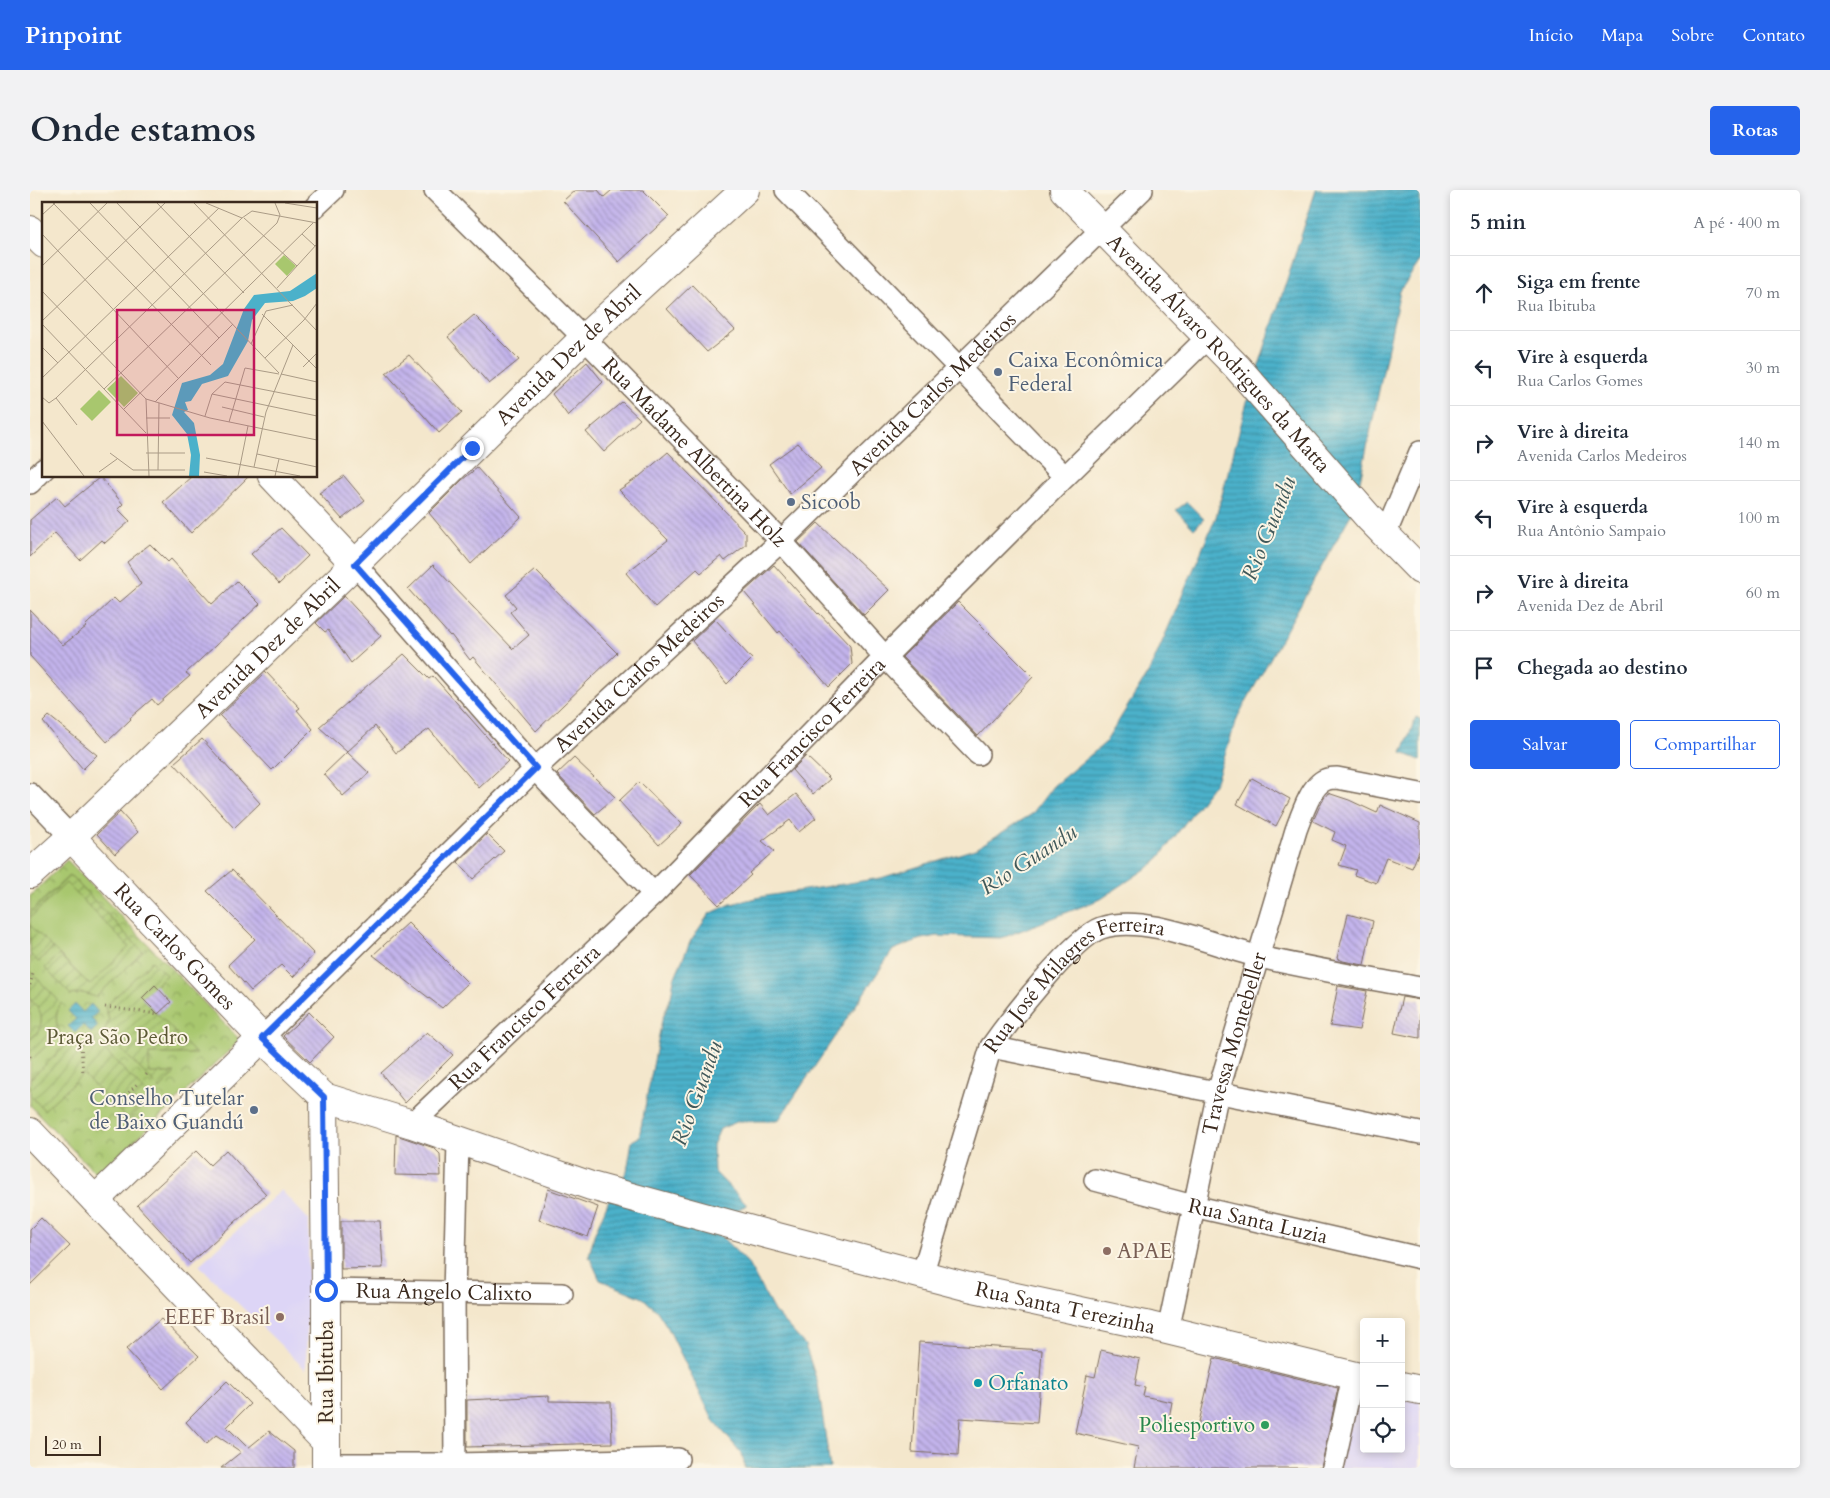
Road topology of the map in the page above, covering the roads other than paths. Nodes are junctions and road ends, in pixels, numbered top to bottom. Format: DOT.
graph roads {
  1 [pos="334,190"];
  2 [pos="435,190"];
  3 [pos="746,190"];
  4 [pos="786,190"];
  5 [pos="1064,190"];
  6 [pos="1142,190"];
  7 [pos="318,204"];
  8 [pos="30,230"];
  9 [pos="1101,230"];
  10 [pos="42,242"];
  11 [pos="584,338"];
  12 [pos="1208,338"];
  13 [pos="960,367"];
  14 [pos="1420,452"];
  15 [pos="42,471"];
  16 [pos="1065,476"];
  17 [pos="274,478"];
  18 [pos="30,483"];
  19 [pos="1378,527"];
  20 [pos="781,541"];
  21 [pos="355,564"];
  22 [pos="1420,570"];
  23 [pos="885,657"];
  24 [pos="978,754"];
  25 [pos="536,768"];
  26 [pos="30,794"];
  27 [pos="1420,794"];
  28 [pos="71,836"];
  29 [pos="30,874"];
  30 [pos="654,894"];
  31 [pos="1259,957"];
  32 [pos="1420,988"];
  33 [pos="262,1038"];
  34 [pos="991,1047"];
  35 [pos="1218,1092"];
  36 [pos="324,1097"];
  37 [pos="412,1124"];
  38 [pos="30,1132"];
  39 [pos="1420,1133"];
  40 [pos="458,1141"];
  41 [pos="1095,1180"];
  42 [pos="95,1200"];
  43 [pos="1193,1206"];
  44 [pos="1420,1258"];
  45 [pos="922,1275"];
  46 [pos="326,1290"];
  47 [pos="454,1294"];
  48 [pos="562,1294"];
  49 [pos="1168,1331"];
  50 [pos="1358,1377"];
  51 [pos="1405,1387"];
  52 [pos="1420,1390"];
  53 [pos="326,1458"];
  54 [pos="678,1460"];
  55 [pos="455,1466"];
  56 [pos="1333,1468"];
  1 -- 7 [label="street"];
  2 -- 11 [label="street, Rua Madame Albertina Holz"];
  3 -- 11 [label="street, Avenida Dez de Abril"];
  4 -- 13 [label="street"];
  5 -- 9 [label="street, Avenida Álvaro Rodrigues da Matta"];
  6 -- 9 [label="street, Avenida Carlos Medeiros"];
  8 -- 10 [label="street"];
  9 -- 12 [label="street, Avenida Álvaro Rodrigues da Matta"];
  9 -- 13 [label="street, Avenida Carlos Medeiros"];
  11 -- 20 [label="street, Rua Madame Albertina Holz"];
  11 -- 21 [label="street, Avenida Dez de Abril"];
  12 -- 16 [label="street, Rua Francisco Ferreira"];
  12 -- 19 [label="street, Avenida Álvaro Rodrigues da Matta"];
  13 -- 16 [label="street"];
  13 -- 20 [label="street, Avenida Carlos Medeiros"];
  14 -- 19 [label="street"];
  15 -- 18 [label="street"];
  16 -- 23 [label="street, Rua Francisco Ferreira"];
  17 -- 21 [label="street"];
  19 -- 22 [label="street, Avenida Álvaro Rodrigues da Matta"];
  20 -- 23 [label="street, Rua Madame Albertina Holz"];
  20 -- 25 [label="street, Avenida Carlos Medeiros"];
  21 -- 25 [label="street"];
  21 -- 28 [label="street, Avenida Dez de Abril"];
  23 -- 24 [label="street, Rua Madame Albertina Holz"];
  23 -- 30 [label="street, Rua Francisco Ferreira"];
  25 -- 30 [label="street"];
  25 -- 33 [label="street, Avenida Carlos Medeiros"];
  26 -- 28 [label="street, Rua Carlos Gomes"];
  27 -- 31 [label="street, Travessa Montebeller"];
  28 -- 29 [label="street, Avenida Dez de Abril"];
  28 -- 33 [label="street, Rua Carlos Gomes"];
  30 -- 37 [label="street, Rua Francisco Ferreira"];
  31 -- 32 [label="street, Rua José Milagres Ferreira"];
  31 -- 34 [label="street, Rua José Milagres Ferreira"];
  31 -- 35 [label="street, Travessa Montebeller"];
  33 -- 36 [label="street, Rua Carlos Gomes"];
  33 -- 42 [label="street, Avenida Carlos Medeiros"];
  34 -- 35 [label="street"];
  34 -- 45 [label="street, Rua José Milagres Ferreira"];
  35 -- 39 [label="street"];
  35 -- 43 [label="street, Travessa Montebeller"];
  36 -- 37 [label="street, Rua Santa Terezinha"];
  36 -- 46 [label="street, Rua Ibituba"];
  37 -- 40 [label="street, Rua Santa Terezinha"];
  38 -- 42 [label="street"];
  40 -- 45 [label="street, Rua Santa Terezinha"];
  40 -- 47 [label="street"];
  41 -- 43 [label="street, Rua Santa Luzia"];
  42 -- 53 [label="street"];
  43 -- 44 [label="street, Rua Santa Luzia"];
  43 -- 49 [label="street, Travessa Montebeller"];
  45 -- 49 [label="street, Rua Santa Terezinha"];
  46 -- 47 [label="street, Rua Ângelo Calixto"];
  46 -- 53 [label="street, Rua Ibituba"];
  47 -- 48 [label="street, Rua Ângelo Calixto"];
  47 -- 55 [label="street"];
  49 -- 50 [label="street, Rua Santa Terezinha"];
  50 -- 56 [label="street"];
  51 -- 52 [label="street"];
  53 -- 55 [label="street"];
  54 -- 55 [label="street"];
}
